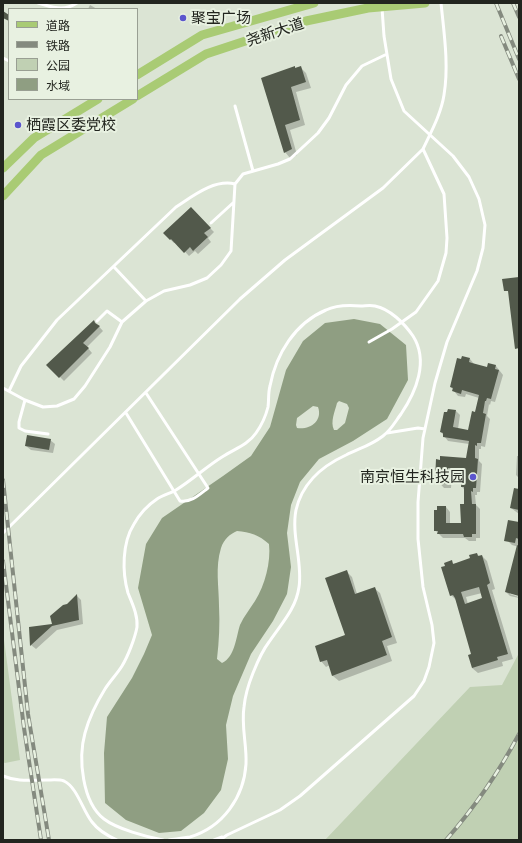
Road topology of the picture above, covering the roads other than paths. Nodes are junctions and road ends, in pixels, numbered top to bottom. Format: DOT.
graph roads {
  1 [pos="38,3"];
  2 [pos="77,3"];
  3 [pos="314,3"];
  4 [pos="425,3"];
  5 [pos="441,3"];
  6 [pos="382,7"];
  7 [pos="387,54"];
  8 [pos="138,74"];
  9 [pos="138,95"];
  10 [pos="96,100"];
  11 [pos="131,100"];
  12 [pos="235,106"];
  13 [pos="430,134"];
  14 [pos="423,149"];
  15 [pos="3,168"];
  16 [pos="253,171"];
  17 [pos="235,184"];
  18 [pos="3,196"];
  19 [pos="234,202"];
  20 [pos="211,223"];
  21 [pos="114,267"];
  22 [pos="146,301"];
  23 [pos="98,321"];
  24 [pos="122,322"];
  25 [pos="402,322"];
  26 [pos="370,342"];
  27 [pos="3,388"];
  28 [pos="9,391"];
  29 [pos="146,392"];
  30 [pos="25,400"];
  31 [pos="126,413"];
  32 [pos="425,429"];
  33 [pos="387,433"];
  34 [pos="48,434"];
  35 [pos="199,474"];
  36 [pos="174,491"];
  37 [pos="3,533"];
  38 [pos="3,776"];
  39 [pos="227,835"];
  40 [pos="117,840"];
  41 [pos="163,840"];
  42 [pos="169,840"];
  43 [pos="214,840"];
  44 [pos="220,840"];
  1 -- 2 [label="lane"];
  3 -- 8 [label="main road, 尧新大道"];
  4 -- 6 [label="main road, 尧新大道"];
  5 -- 13 [label="lane"];
  6 -- 7 [label="lane"];
  6 -- 9 [label="main road, 尧新大道"];
  7 -- 13 [label="lane"];
  7 -- 16 [label="lane"];
  10 -- 15 [label="main road"];
  11 -- 18 [label="main road"];
  12 -- 16 [label="lane"];
  13 -- 14 [label="lane"];
  13 -- 32 [label="lane"];
  14 -- 25 [label="lane"];
  14 -- 29 [label="lane"];
  16 -- 17 [label="lane"];
  17 -- 19 [label="lane"];
  17 -- 21 [label="lane"];
  19 -- 20 [label="lane"];
  19 -- 22 [label="lane"];
  21 -- 22 [label="lane"];
  21 -- 28 [label="lane"];
  22 -- 24 [label="lane"];
  23 -- 24 [label="lane"];
  24 -- 30 [label="lane"];
  25 -- 26 [label="lane"];
  25 -- 33 [label="lane"];
  25 -- 35 [label="lane"];
  27 -- 28 [label="lane"];
  28 -- 30 [label="lane"];
  29 -- 31 [label="lane"];
  29 -- 35 [label="lane"];
  30 -- 34 [label="lane"];
  31 -- 36 [label="lane"];
  31 -- 37 [label="lane"];
  32 -- 33 [label="lane"];
  32 -- 39 [label="lane"];
  33 -- 42 [label="lane"];
  35 -- 36 [label="lane"];
  35 -- 36 [label="lane"];
  36 -- 41 [label="lane"];
  38 -- 40 [label="lane"];
  39 -- 43 [label="lane"];
  39 -- 44 [label="lane"];
}
